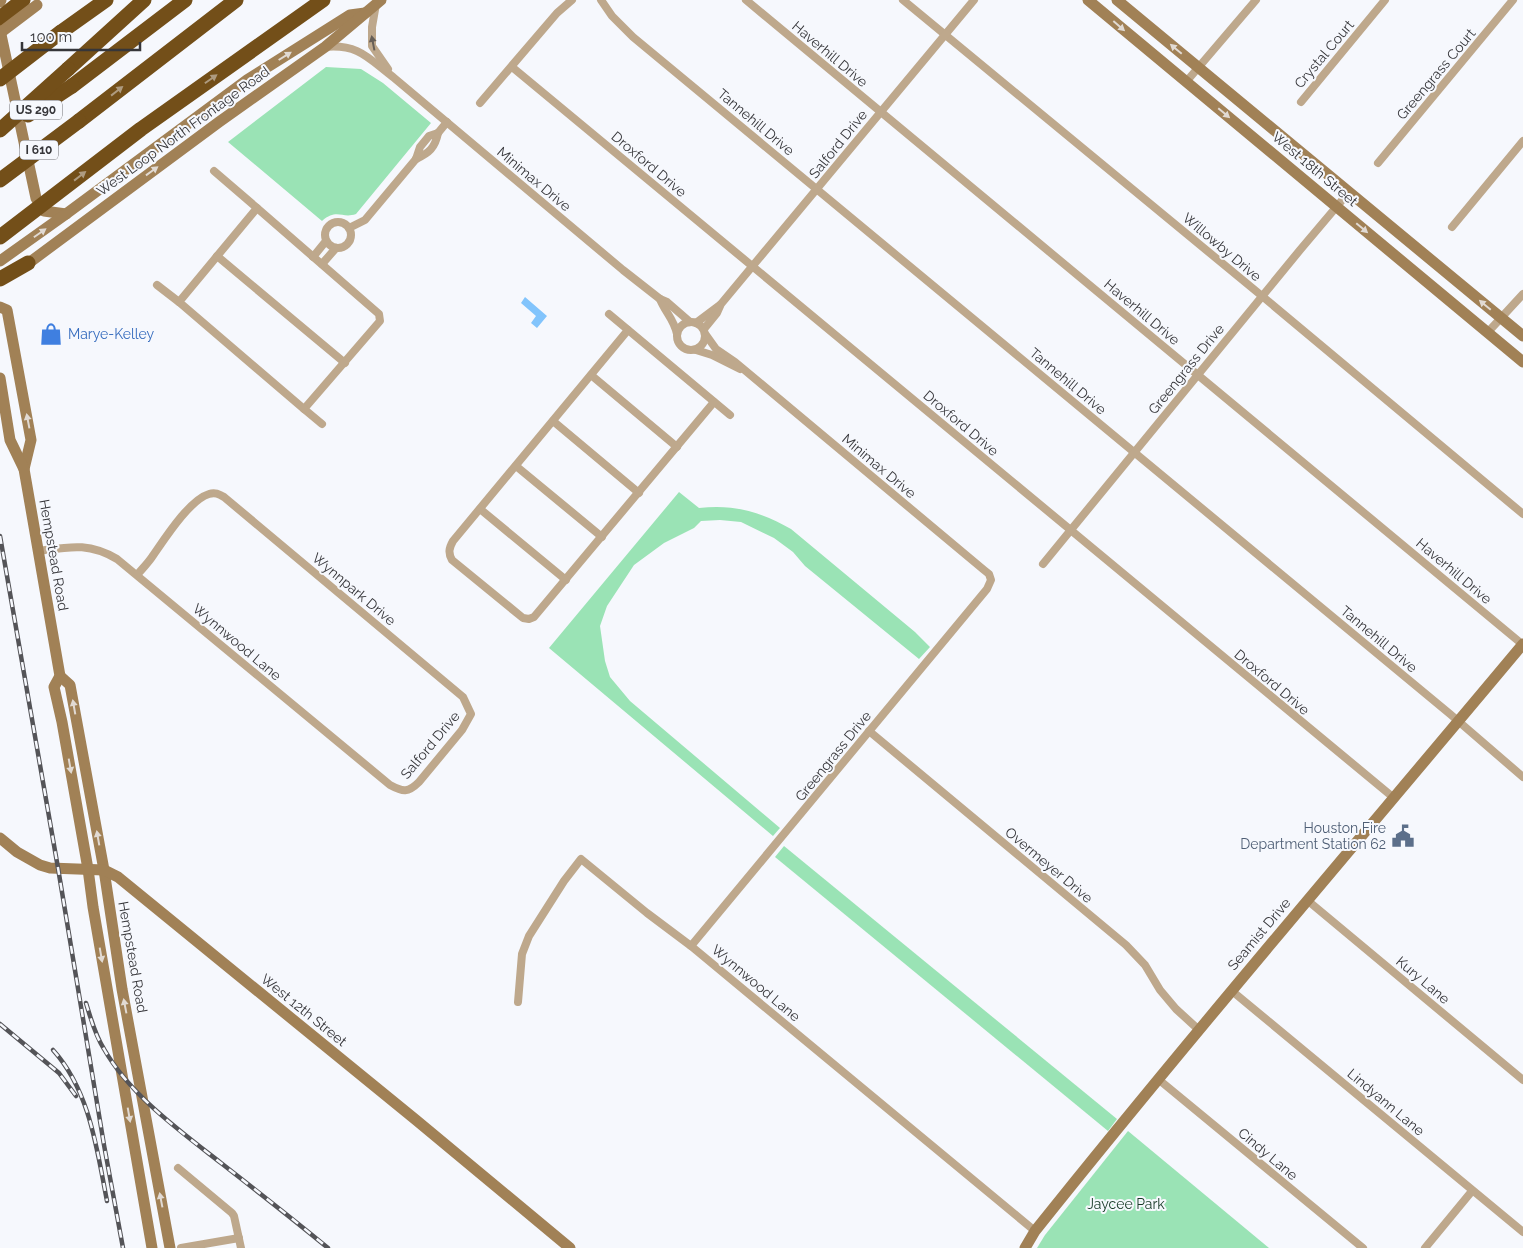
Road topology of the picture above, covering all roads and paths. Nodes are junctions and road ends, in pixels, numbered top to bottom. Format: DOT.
graph roads {
  1 [pos="100,0"];
  2 [pos="106,0"];
  3 [pos="144,0"];
  4 [pos="185,0"];
  5 [pos="236,0"];
  6 [pos="324,0"];
  7 [pos="572,0"];
  8 [pos="601,0"];
  9 [pos="746,0"];
  10 [pos="903,0"];
  11 [pos="974,0"];
  12 [pos="1088,0"];
  13 [pos="1115,0"];
  14 [pos="1256,0"];
  15 [pos="1385,0"];
  16 [pos="1513,0"];
  17 [pos="35,2"];
  18 [pos="379,2"];
  19 [pos="89,11"];
  20 [pos="365,13"];
  21 [pos="1103,13"];
  22 [pos="0,18"];
  23 [pos="0,31"];
  24 [pos="945,34"];
  25 [pos="326,47"];
  26 [pos="512,67"];
  27 [pos="1198,67"];
  28 [pos="394,77"];
  29 [pos="0,79"];
  30 [pos="1186,82"];
  31 [pos="1301,102"];
  32 [pos="480,104"];
  33 [pos="881,112"];
  34 [pos="447,122"];
  35 [pos="1275,130"];
  36 [pos="0,132"];
  37 [pos="1523,141"];
  38 [pos="1262,145"];
  39 [pos="1378,163"];
  40 [pos="214,171"];
  41 [pos="0,180"];
  42 [pos="817,189"];
  43 [pos="1349,192"];
  44 [pos="1337,206"];
  45 [pos="257,208"];
  46 [pos="66,214"];
  47 [pos="1452,227"];
  48 [pos="349,228"];
  49 [pos="0,237"];
  50 [pos="326,241"];
  51 [pos="336,248"];
  52 [pos="217,256"];
  53 [pos="313,257"];
  54 [pos="0,261"];
  55 [pos="28,263"];
  56 [pos="322,264"];
  57 [pos="753,267"];
  58 [pos="0,278"];
  59 [pos="0,284"];
  60 [pos="157,285"];
  61 [pos="1523,294"];
  62 [pos="1262,296"];
  63 [pos="660,299"];
  64 [pos="178,302"];
  65 [pos="721,304"];
  66 [pos="0,307"];
  67 [pos="609,314"];
  68 [pos="1500,318"];
  69 [pos="693,323"];
  70 [pos="628,330"];
  71 [pos="705,332"];
  72 [pos="1488,332"];
  73 [pos="677,334"];
  74 [pos="1523,336"];
  75 [pos="696,350"];
  76 [pos="1523,362"];
  77 [pos="345,363"];
  78 [pos="748,374"];
  79 [pos="1198,374"];
  80 [pos="591,375"];
  81 [pos="0,378"];
  82 [pos="714,402"];
  83 [pos="304,409"];
  84 [pos="730,415"];
  85 [pos="553,421"];
  86 [pos="322,424"];
  87 [pos="677,447"];
  88 [pos="1134,452"];
  89 [pos="516,466"];
  90 [pos="24,469"];
  91 [pos="639,493"];
  92 [pos="480,509"];
  93 [pos="1523,514"];
  94 [pos="1070,530"];
  95 [pos="602,537"];
  96 [pos="38,551"];
  97 [pos="1043,564"];
  98 [pos="137,574"];
  99 [pos="566,580"];
  100 [pos="991,580"];
  101 [pos="1523,644"];
  102 [pos="60,676"];
  103 [pos="471,714"];
  104 [pos="1458,721"];
  105 [pos="869,731"];
  106 [pos="1523,777"];
  107 [pos="407,790"];
  108 [pos="1394,798"];
  109 [pos="0,838"];
  110 [pos="88,869"];
  111 [pos="104,870"];
  112 [pos="1307,900"];
  113 [pos="691,946"];
  114 [pos="1232,990"];
  115 [pos="518,1002"];
  116 [pos="1199,1030"];
  117 [pos="132,1039"];
  118 [pos="116,1041"];
  119 [pos="1158,1079"];
  120 [pos="1523,1080"];
  121 [pos="123,1082"];
  122 [pos="142,1102"];
  123 [pos="178,1168"];
  124 [pos="1472,1191"];
  125 [pos="1035,1231"];
  126 [pos="1523,1232"];
  127 [pos="239,1238"];
  128 [pos="152,1248"];
  129 [pos="170,1248"];
  130 [pos="181,1248"];
  131 [pos="241,1248"];
  132 [pos="570,1248"];
  133 [pos="1025,1248"];
  134 [pos="1363,1248"];
  135 [pos="1425,1248"];
  1 -- 19 [label="highway"];
  2 -- 19 [label="highway"];
  3 -- 36 [label="highway, bridge"];
  4 -- 36 [label="highway, US 290, bridge"];
  41 -- 5 [label="highway, I 610, one-way, bridge"];
  49 -- 6 [label="highway, one-way, bridge"];
  7 -- 26 [label="street"];
  8 -- 42 [label="street, Tannehill Drive"];
  9 -- 33 [label="street, Haverhill Drive"];
  10 -- 24 [label="street, Willowby Drive"];
  11 -- 24 [label="street, Salford Drive"];
  12 -- 21 [label="main road, West 18th Street"];
  13 -- 21 [label="main road"];
  27 -- 13 [label="main road, West 18th Street, one-way"];
  14 -- 27 [label="street"];
  15 -- 31 [label="street, Crystal Court"];
  16 -- 39 [label="street, Greengrass Court"];
  17 -- 22 [label="highway"];
  17 -- 23 [label="main road, bridge"];
  18 -- 20 [label="main road, West Loop North Frontage Road"];
  28 -- 18 [label="street, Minimax Drive, one-way"];
  19 -- 29 [label="highway, bridge"];
  20 -- 25 [label="main road, West Loop North Frontage Road"];
  46 -- 20 [label="main road, one-way"];
  21 -- 30 [label="main road, West 18th Street, one-way"];
  23 -- 46 [label="main road"];
  24 -- 33 [label="street, Salford Drive"];
  24 -- 62 [label="street, Willowby Drive"];
  25 -- 28 [label="street, Minimax Drive"];
  55 -- 25 [label="main road, West Loop North Frontage Road, one-way"];
  26 -- 32 [label="street"];
  26 -- 57 [label="street, Droxford Drive"];
  27 -- 30 [label="street"];
  27 -- 35 [label="main road, West 18th Street"];
  28 -- 34 [label="street, Minimax Drive"];
  30 -- 38 [label="main road, West 18th Street, one-way"];
  33 -- 42 [label="street, Salford Drive"];
  33 -- 79 [label="street, Haverhill Drive"];
  34 -- 48 [label="street"];
  34 -- 63 [label="street, Minimax Drive"];
  35 -- 38 [label="main road"];
  35 -- 43 [label="main road, West 18th Street"];
  37 -- 47 [label="street"];
  38 -- 44 [label="main road, West 18th Street"];
  40 -- 45 [label="street"];
  42 -- 57 [label="street, Salford Drive"];
  42 -- 88 [label="street, Tannehill Drive"];
  43 -- 44 [label="street, Greengrass Drive"];
  68 -- 43 [label="main road, West 18th Street, one-way"];
  44 -- 62 [label="street, Greengrass Drive"];
  44 -- 72 [label="main road, West 18th Street, one-way"];
  45 -- 52 [label="street"];
  45 -- 53 [label="street"];
  54 -- 46 [label="main road, one-way"];
  48 -- 50 [label="street"];
  48 -- 51 [label="street"];
  50 -- 51 [label="street"];
  50 -- 53 [label="street"];
  51 -- 56 [label="street"];
  52 -- 64 [label="street"];
  52 -- 77 [label="street"];
  53 -- 56 [label="street"];
  55 -- 58 [label="highway"];
  55 -- 59 [label="main road, West Loop North Frontage Road"];
  56 -- 77 [label="street"];
  57 -- 65 [label="street, Salford Drive"];
  57 -- 94 [label="street, Droxford Drive"];
  60 -- 64 [label="street"];
  61 -- 68 [label="street"];
  62 -- 79 [label="street, Greengrass Drive"];
  62 -- 93 [label="street, Willowby Drive"];
  63 -- 69 [label="street, Minimax Drive"];
  63 -- 73 [label="street, Minimax Drive"];
  64 -- 83 [label="street"];
  65 -- 69 [label="street, Salford Drive"];
  65 -- 71 [label="street, Salford Drive"];
  90 -- 66 [label="main road, Hempstead Road, one-way"];
  67 -- 70 [label="street"];
  68 -- 72 [label="street"];
  68 -- 74 [label="main road, West 18th Street"];
  69 -- 71 [label="street"];
  69 -- 73 [label="street"];
  70 -- 80 [label="street"];
  70 -- 82 [label="street"];
  71 -- 75 [label="street"];
  71 -- 78 [label="street, Minimax Drive"];
  72 -- 76 [label="main road, West 18th Street"];
  73 -- 75 [label="street"];
  75 -- 78 [label="street, Minimax Drive"];
  77 -- 83 [label="street"];
  78 -- 100 [label="street, Minimax Drive"];
  79 -- 88 [label="street, Greengrass Drive"];
  79 -- 101 [label="street, Haverhill Drive"];
  80 -- 85 [label="street"];
  80 -- 87 [label="street"];
  81 -- 90 [label="main road, Hempstead Road"];
  82 -- 84 [label="street"];
  82 -- 87 [label="street"];
  83 -- 86 [label="street"];
  85 -- 89 [label="street"];
  85 -- 91 [label="street"];
  87 -- 91 [label="street"];
  88 -- 94 [label="street, Greengrass Drive"];
  88 -- 104 [label="street, Tannehill Drive"];
  89 -- 92 [label="street"];
  89 -- 95 [label="street"];
  90 -- 96 [label="main road, Hempstead Road"];
  91 -- 95 [label="street"];
  92 -- 99 [label="street"];
  92 -- 99 [label="street"];
  94 -- 97 [label="street, Greengrass Drive"];
  94 -- 108 [label="street, Droxford Drive"];
  95 -- 99 [label="street"];
  96 -- 98 [label="street, Wynnwood Lane"];
  96 -- 102 [label="main road, Hempstead Road"];
  98 -- 103 [label="street, Wynnpark Drive"];
  98 -- 107 [label="street, Wynnwood Lane"];
  100 -- 105 [label="street, Greengrass Drive"];
  101 -- 104 [label="main road, Seamist Drive"];
  102 -- 110 [label="main road, Hempstead Road, one-way"];
  111 -- 102 [label="main road, Hempstead Road, one-way"];
  103 -- 107 [label="street, Salford Drive"];
  104 -- 106 [label="street, Tannehill Drive"];
  104 -- 108 [label="main road, Seamist Drive"];
  105 -- 113 [label="street, Greengrass Drive"];
  105 -- 116 [label="street, Overmeyer Drive"];
  108 -- 112 [label="main road, Seamist Drive"];
  109 -- 110 [label="main road, West 12th Street"];
  110 -- 111 [label="main road, West 12th Street"];
  110 -- 118 [label="main road, Hempstead Road, one-way"];
  117 -- 111 [label="main road, Hempstead Road, one-way"];
  111 -- 132 [label="main road, West 12th Street"];
  112 -- 114 [label="main road, Seamist Drive"];
  112 -- 120 [label="street, Kury Lane"];
  113 -- 115 [label="street, Wynnwood Lane"];
  113 -- 125 [label="street, Wynnwood Lane"];
  114 -- 116 [label="main road, Seamist Drive"];
  114 -- 124 [label="street, Lindyann Lane"];
  116 -- 119 [label="main road, Seamist Drive"];
  117 -- 118 [label="main road"];
  117 -- 122 [label="main road, Hempstead Road"];
  118 -- 121 [label="main road, Hempstead Road"];
  119 -- 125 [label="main road, Seamist Drive"];
  119 -- 134 [label="street, Cindy Lane"];
  121 -- 122 [label="main road"];
  121 -- 128 [label="main road, Hempstead Road, one-way"];
  129 -- 122 [label="main road, Hempstead Road, one-way"];
  123 -- 127 [label="street"];
  124 -- 126 [label="street, Lindyann Lane"];
  124 -- 135 [label="street"];
  125 -- 133 [label="main road, Seamist Drive"];
  127 -- 130 [label="street"];
  127 -- 131 [label="street"];
}
